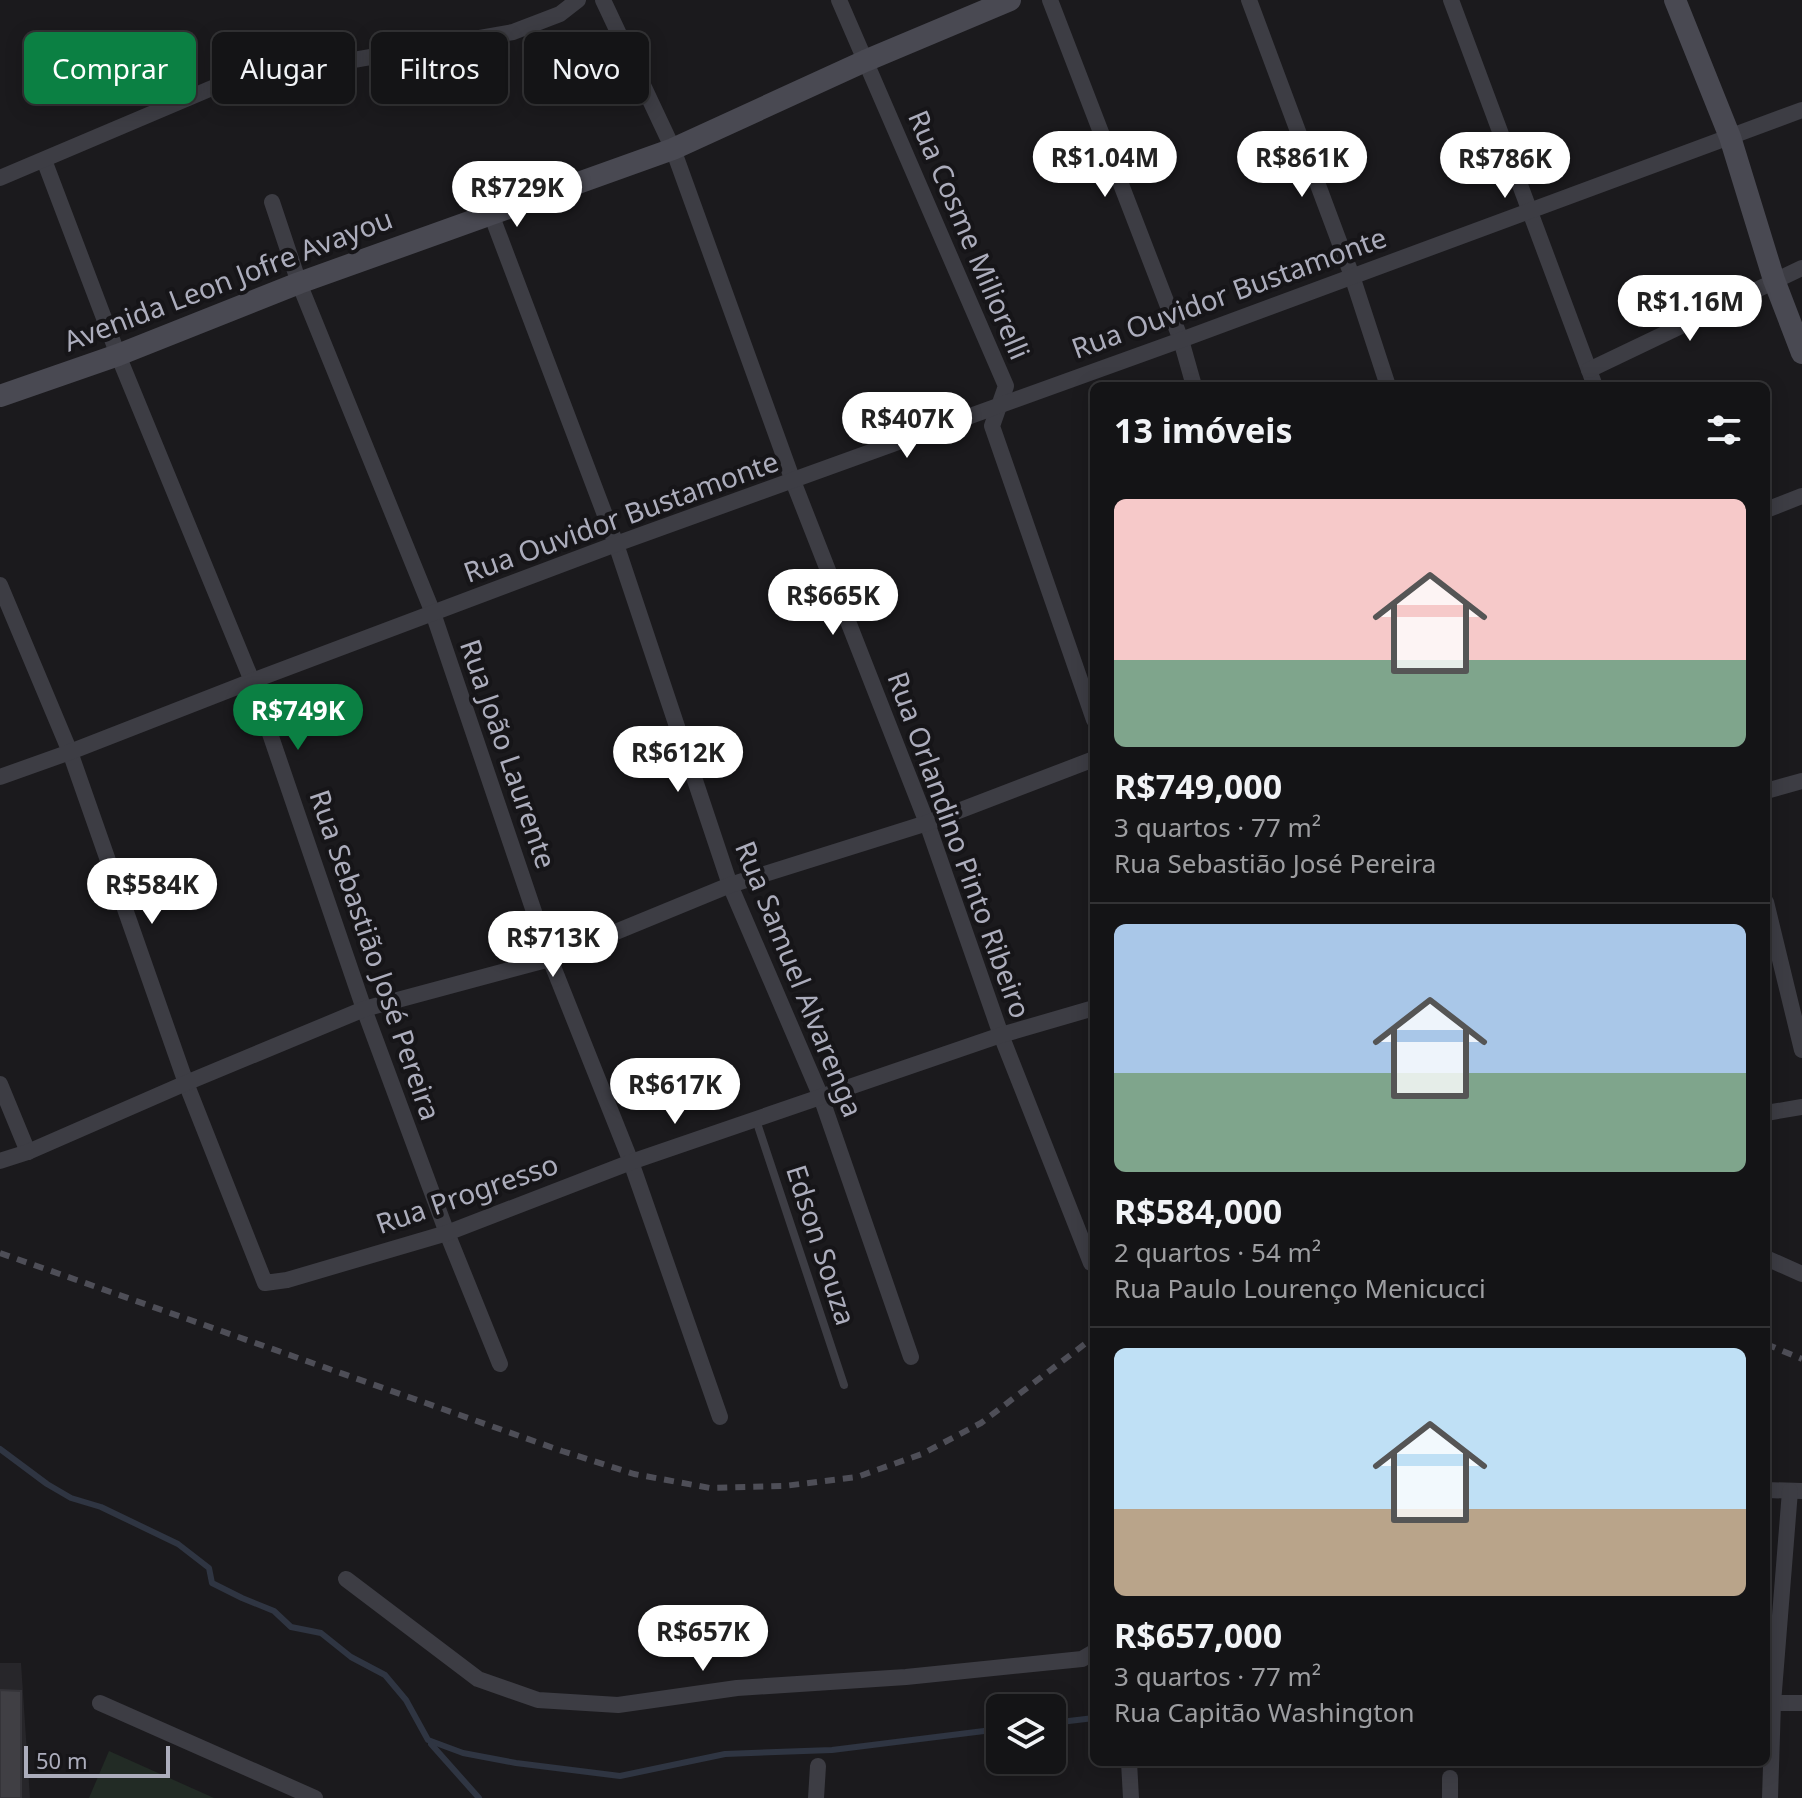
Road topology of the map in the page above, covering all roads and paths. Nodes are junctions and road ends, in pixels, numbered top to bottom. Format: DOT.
graph roads {
  1 [pos="578,0"];
  2 [pos="603,0"];
  3 [pos="839,0"];
  4 [pos="1010,0"];
  5 [pos="1050,0"];
  6 [pos="1249,0"];
  7 [pos="1451,0"];
  8 [pos="1675,0"];
  9 [pos="865,61"];
  10 [pos="1802,110"];
  11 [pos="1730,137"];
  12 [pos="673,149"];
  13 [pos="44,160"];
  14 [pos="0,178"];
  15 [pos="272,202"];
  16 [pos="1530,210"];
  17 [pos="491,214"];
  18 [pos="1802,268"];
  19 [pos="1352,276"];
  20 [pos="1774,280"];
  21 [pos="299,283"];
  22 [pos="1181,340"];
  23 [pos="1802,353"];
  24 [pos="118,355"];
  25 [pos="1592,378"];
  26 [pos="1193,382"];
  27 [pos="1387,382"];
  28 [pos="0,396"];
  29 [pos="1000,405"];
  30 [pos="793,481"];
  31 [pos="1802,496"];
  32 [pos="1770,508"];
  33 [pos="616,544"];
  34 [pos="0,585"];
  35 [pos="433,613"];
  36 [pos="252,681"];
  37 [pos="1090,708"];
  38 [pos="70,752"];
  39 [pos="1090,761"];
  40 [pos="0,777"];
  41 [pos="1802,781"];
  42 [pos="1770,790"];
  43 [pos="927,823"];
  44 [pos="730,885"];
  45 [pos="1770,918"];
  46 [pos="550,959"];
  47 [pos="364,1009"];
  48 [pos="1090,1009"];
  49 [pos="1001,1035"];
  50 [pos="1802,1050"];
  51 [pos="186,1083"];
  52 [pos="0,1084"];
  53 [pos="821,1097"];
  54 [pos="1802,1107"];
  55 [pos="1770,1112"];
  56 [pos="756,1119"];
  57 [pos="28,1152"];
  58 [pos="0,1161"];
  59 [pos="631,1162"];
  60 [pos="447,1233"];
  61 [pos="1090,1260"];
  62 [pos="1770,1260"];
  63 [pos="1802,1274"];
  64 [pos="911,1357"];
  65 [pos="500,1364"];
  66 [pos="844,1385"];
  67 [pos="720,1417"];
  68 [pos="1770,1490"];
  69 [pos="1796,1491"];
  70 [pos="346,1579"];
  71 [pos="1090,1654"];
  72 [pos="1770,1695"];
  73 [pos="100,1703"];
  74 [pos="1770,1703"];
  75 [pos="1802,1703"];
  76 [pos="818,1766"];
  77 [pos="1129,1766"];
  78 [pos="1770,1766"];
  79 [pos="1450,1778"];
  80 [pos="315,1798"];
  81 [pos="816,1798"];
  82 [pos="1131,1798"];
  83 [pos="1450,1798"];
  84 [pos="1770,1798"];
  1 -- 13 [label="street"];
  2 -- 12 [label="street, Rua Orlandino Pinto Ribeiro"];
  3 -- 9 [label="street, Rua Cosme Miliorelli"];
  4 -- 9 [label="street, Avenida Leon Jofre Avayou"];
  5 -- 22 [label="street"];
  6 -- 19 [label="street"];
  7 -- 16 [label="street"];
  8 -- 11 [label="street"];
  9 -- 12 [label="street, Avenida Leon Jofre Avayou"];
  9 -- 29 [label="street, Rua Cosme Miliorelli"];
  10 -- 11 [label="street, Rua Ouvidor Bustamonte"];
  11 -- 16 [label="street, Rua Ouvidor Bustamonte"];
  11 -- 20 [label="street"];
  12 -- 17 [label="street, Avenida Leon Jofre Avayou"];
  12 -- 30 [label="street, Rua Orlandino Pinto Ribeiro"];
  13 -- 14 [label="street"];
  13 -- 24 [label="street, Rua Sebastião José Pereira"];
  15 -- 21 [label="street, Rua João Laurente"];
  16 -- 19 [label="street, Rua Ouvidor Bustamonte"];
  16 -- 25 [label="street"];
  17 -- 21 [label="street, Avenida Leon Jofre Avayou"];
  17 -- 33 [label="street, Rua Samuel Alvarenga"];
  18 -- 20 [label="street"];
  19 -- 22 [label="street, Rua Ouvidor Bustamonte"];
  19 -- 27 [label="street"];
  20 -- 23 [label="street"];
  20 -- 25 [label="street"];
  21 -- 24 [label="street, Avenida Leon Jofre Avayou"];
  21 -- 35 [label="street, Rua João Laurente"];
  22 -- 26 [label="street"];
  22 -- 29 [label="street, Rua Ouvidor Bustamonte"];
  24 -- 28 [label="street, Avenida Leon Jofre Avayou"];
  24 -- 36 [label="street, Rua Sebastião José Pereira"];
  29 -- 30 [label="street, Rua Ouvidor Bustamonte"];
  29 -- 37 [label="street, Rua Cosme Miliorelli"];
  30 -- 33 [label="street, Rua Ouvidor Bustamonte"];
  30 -- 43 [label="street, Rua Orlandino Pinto Ribeiro"];
  31 -- 32 [label="street"];
  33 -- 35 [label="street, Rua Ouvidor Bustamonte"];
  33 -- 44 [label="street, Rua Samuel Alvarenga"];
  34 -- 38 [label="street"];
  35 -- 36 [label="street, Rua Ouvidor Bustamonte"];
  35 -- 46 [label="street, Rua João Laurente"];
  36 -- 38 [label="street, Rua Ouvidor Bustamonte"];
  36 -- 47 [label="street, Rua Sebastião José Pereira"];
  38 -- 40 [label="street, Rua Ouvidor Bustamonte"];
  38 -- 51 [label="street"];
  39 -- 43 [label="street"];
  41 -- 42 [label="street"];
  43 -- 44 [label="street"];
  43 -- 49 [label="street, Rua Orlandino Pinto Ribeiro"];
  44 -- 46 [label="street"];
  44 -- 53 [label="street, Rua Samuel Alvarenga"];
  45 -- 50 [label="street"];
  46 -- 47 [label="street"];
  46 -- 59 [label="street, Rua João Laurente"];
  47 -- 51 [label="street"];
  47 -- 60 [label="street, Rua Sebastião José Pereira"];
  48 -- 49 [label="street, Rua Progresso"];
  49 -- 53 [label="street, Rua Progresso"];
  49 -- 61 [label="street, Rua Orlandino Pinto Ribeiro"];
  51 -- 57 [label="street"];
  51 -- 60 [label="street, Rua Progresso"];
  52 -- 57 [label="street"];
  53 -- 56 [label="street, Rua Progresso"];
  53 -- 64 [label="street, Rua Samuel Alvarenga"];
  54 -- 55 [label="street"];
  56 -- 59 [label="street, Rua Progresso"];
  56 -- 66 [label="lane, Edson Souza"];
  57 -- 58 [label="street"];
  59 -- 60 [label="street, Rua Progresso"];
  59 -- 67 [label="street, Rua João Laurente"];
  60 -- 65 [label="street, Rua Sebastião José Pereira"];
  62 -- 63 [label="street"];
  68 -- 69 [label="street"];
  69 -- 72 [label="street"];
  70 -- 71 [label="street"];
  73 -- 80 [label="street"];
  74 -- 75 [label="street"];
  76 -- 81 [label="street"];
  77 -- 82 [label="street"];
  78 -- 84 [label="street"];
  79 -- 83 [label="street"];
}
